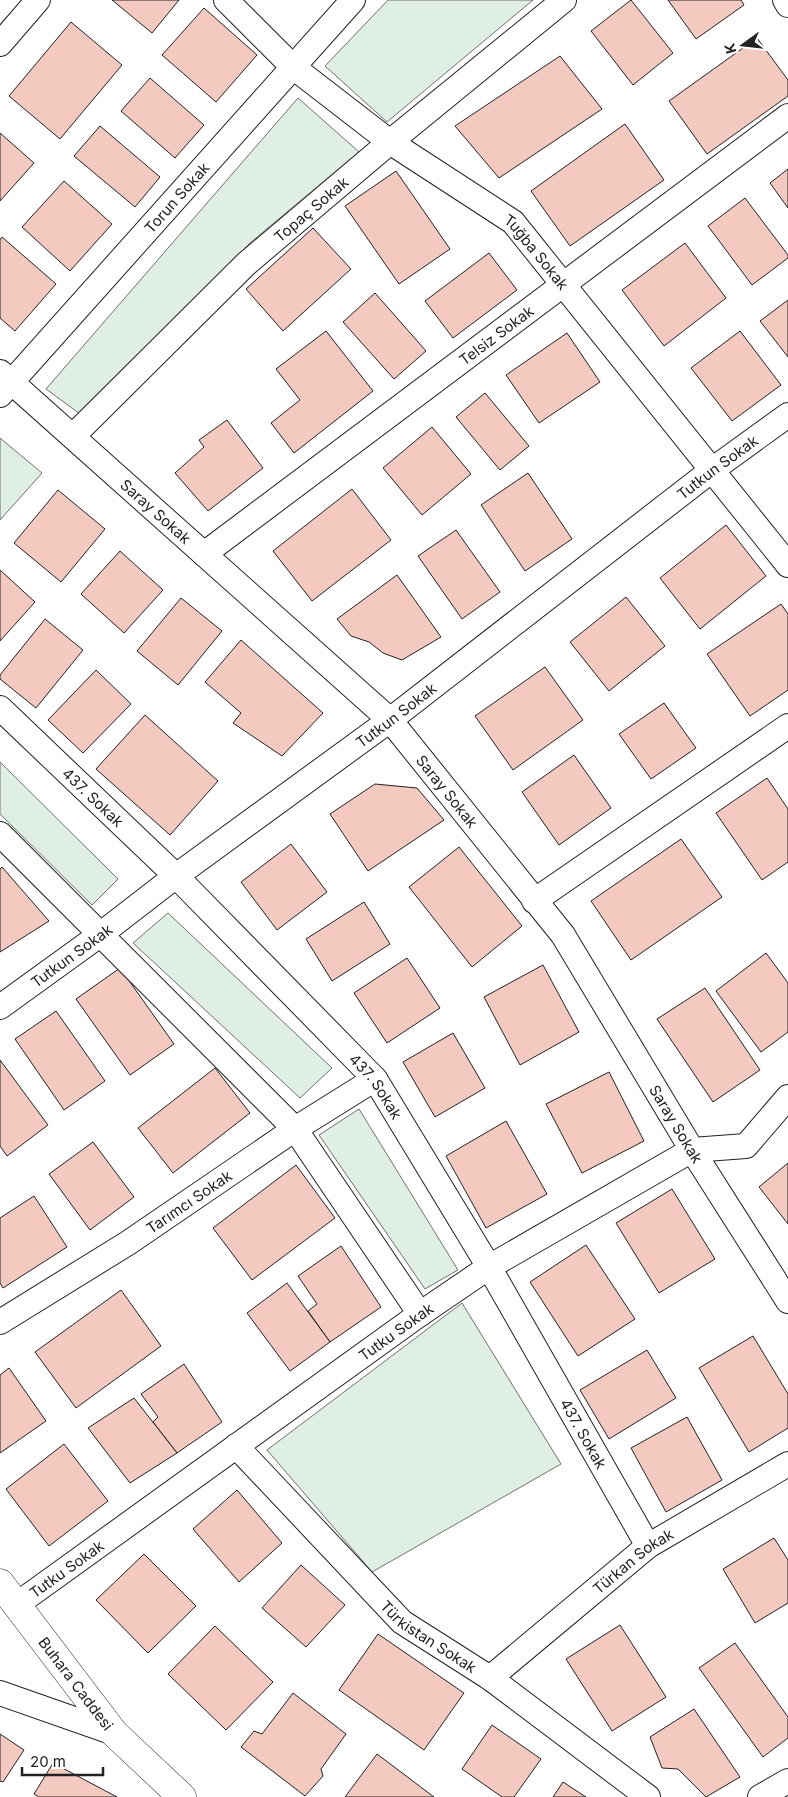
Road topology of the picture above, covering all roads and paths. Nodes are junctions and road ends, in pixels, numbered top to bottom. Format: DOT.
graph roads {
  1 [pos="38,0"];
  2 [pos="226,0"];
  3 [pos="353,0"];
  4 [pos="564,0"];
  5 [pos="785,0"];
  6 [pos="788,5"];
  7 [pos="0,44"];
  8 [pos="293,67"];
  9 [pos="788,116"];
  10 [pos="390,142"];
  11 [pos="563,284"];
  12 [pos="4,383"];
  13 [pos="788,416"];
  14 [pos="73,436"];
  15 [pos="712,470"];
  16 [pos="204,554"];
  17 [pos="788,565"];
  18 [pos="0,708"];
  19 [pos="390,720"];
  20 [pos="788,726"];
  21 [pos="0,834"];
  22 [pos="176,876"];
  23 [pos="534,901"];
  24 [pos="101,934"];
  25 [pos="0,1007"];
  26 [pos="375,1079"];
  27 [pos="788,1097"];
  28 [pos="295,1129"];
  29 [pos="692,1150"];
  30 [pos="489,1267"];
  31 [pos="788,1301"];
  32 [pos="420,1314"];
  33 [pos="0,1322"];
  34 [pos="236,1446"];
  35 [pos="788,1464"];
  36 [pos="648,1546"];
  37 [pos="0,1583"];
  38 [pos="16,1605"];
  39 [pos="490,1678"];
  40 [pos="0,1692"];
  41 [pos="114,1733"];
  42 [pos="788,1781"];
  43 [pos="182,1797"];
  44 [pos="648,1797"];
  45 [pos="760,1797"];
  1 -- 7 [label="street"];
  2 -- 8 [label="street, Tuğba Sokak"];
  3 -- 8 [label="street, Torun Sokak"];
  4 -- 10 [label="street, Topaç Sokak"];
  5 -- 6 [label="street"];
  8 -- 10 [label="street, Tuğba Sokak"];
  8 -- 12 [label="street, Torun Sokak"];
  9 -- 11 [label="street, Telsiz Sokak"];
  10 -- 11 [label="street, Tuğba Sokak"];
  10 -- 14 [label="street, Topaç Sokak"];
  11 -- 15 [label="street, Tuğba Sokak"];
  11 -- 16 [label="street, Telsiz Sokak"];
  12 -- 14 [label="street, Saray Sokak"];
  13 -- 15 [label="street, Tutkun Sokak"];
  14 -- 16 [label="street, Saray Sokak"];
  15 -- 17 [label="street, Tuğba Sokak"];
  15 -- 19 [label="street, Tutkun Sokak"];
  16 -- 19 [label="street, Saray Sokak"];
  18 -- 22 [label="street, 437. Sokak"];
  19 -- 22 [label="street, Tutkun Sokak"];
  19 -- 23 [label="street, Saray Sokak"];
  20 -- 23 [label="street"];
  21 -- 24 [label="street"];
  22 -- 24 [label="street, Tutkun Sokak"];
  22 -- 26 [label="street, 437. Sokak"];
  23 -- 29 [label="street, Saray Sokak"];
  24 -- 25 [label="street, Tutkun Sokak"];
  24 -- 28 [label="street"];
  26 -- 28 [label="street, Tarımcı Sokak"];
  26 -- 30 [label="street, 437. Sokak"];
  27 -- 29 [label="street, Tutku Sokak"];
  28 -- 32 [label="street"];
  28 -- 33 [label="street, Tarımcı Sokak"];
  29 -- 30 [label="street, Tutku Sokak"];
  29 -- 31 [label="street, Saray Sokak"];
  30 -- 32 [label="street, Tutku Sokak"];
  30 -- 36 [label="street, 437. Sokak"];
  32 -- 34 [label="street, Tutku Sokak"];
  34 -- 38 [label="street, Tutku Sokak"];
  34 -- 39 [label="street, Türkistan Sokak"];
  35 -- 36 [label="street, Türkan Sokak"];
  36 -- 39 [label="street, Türkan Sokak"];
  37 -- 38 [label="main road, Buhara Caddesi"];
  38 -- 41 [label="main road, Buhara Caddesi"];
  39 -- 44 [label="street, Türkistan Sokak"];
  40 -- 41 [label="street"];
  41 -- 43 [label="main road, Buhara Caddesi"];
  42 -- 45 [label="street"];
}
